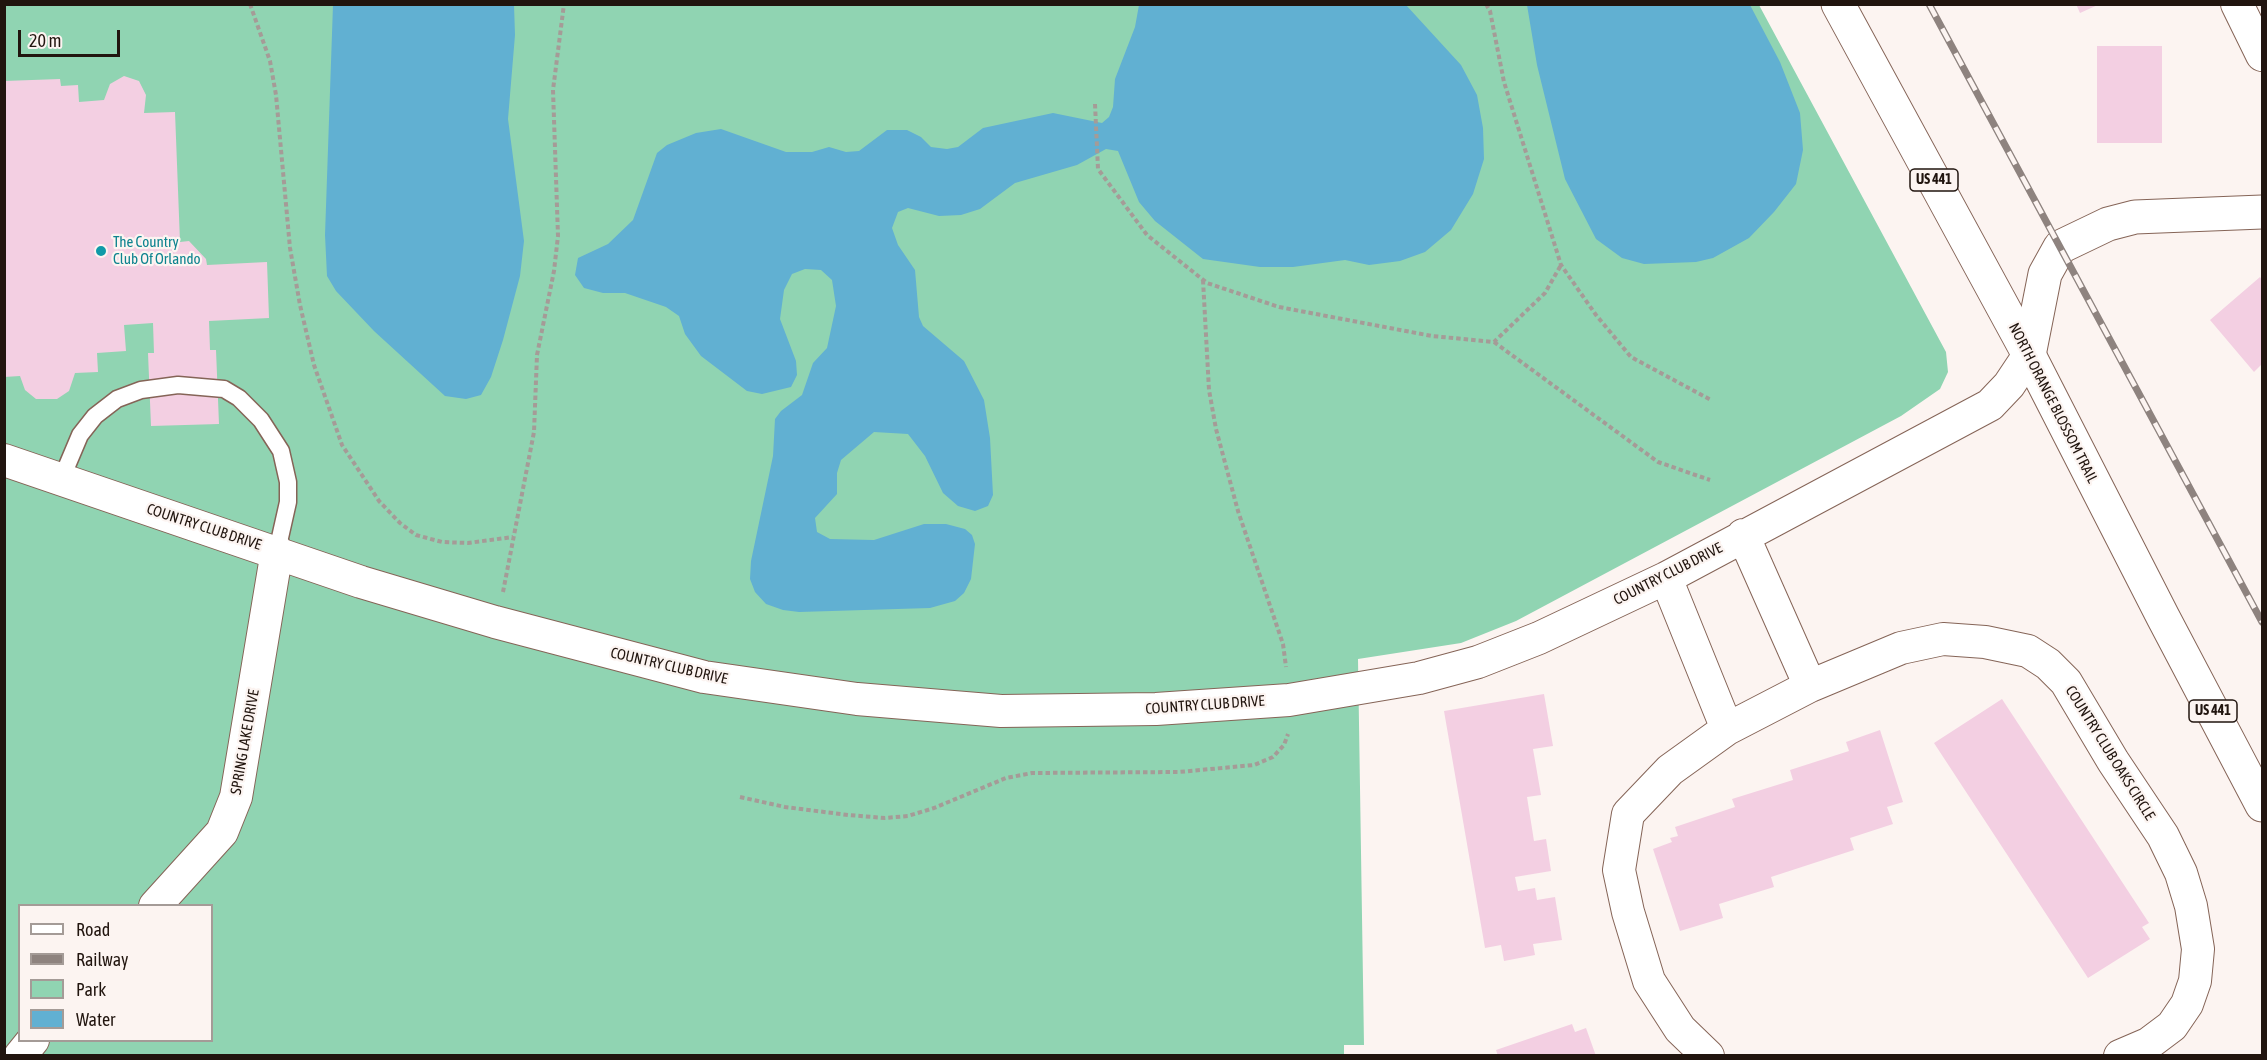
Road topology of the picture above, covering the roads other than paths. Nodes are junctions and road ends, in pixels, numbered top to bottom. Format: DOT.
graph roads {
  1 [pos="1838,4"];
  2 [pos="2237,4"];
  3 [pos="2262,55"];
  4 [pos="2262,212"];
  5 [pos="2029,355"];
  6 [pos="4,460"];
  7 [pos="61,480"];
  8 [pos="1743,535"];
  9 [pos="277,551"];
  10 [pos="1666,578"];
  11 [pos="1810,686"];
  12 [pos="1727,729"];
  13 [pos="2262,805"];
  14 [pos="157,904"];
  15 [pos="32,1042"];
  16 [pos="20,1056"];
  17 [pos="1708,1056"];
  18 [pos="2120,1056"];
  1 -- 5 [label="main road, NORTH ORANGE BLOSSOM TRAIL / US 441"];
  2 -- 3 [label="street"];
  4 -- 5 [label="main road, COUNTRY CLUB DRIVE"];
  5 -- 8 [label="street, COUNTRY CLUB DRIVE"];
  5 -- 13 [label="main road, NORTH ORANGE BLOSSOM TRAIL / US 441"];
  6 -- 7 [label="street, COUNTRY CLUB DRIVE"];
  7 -- 9 [label="street, COUNTRY CLUB DRIVE"];
  7 -- 9 [label="lane"];
  8 -- 10 [label="street, COUNTRY CLUB DRIVE"];
  8 -- 11 [label="street"];
  9 -- 10 [label="street, COUNTRY CLUB DRIVE"];
  9 -- 14 [label="street, SPRING LAKE DRIVE"];
  10 -- 12 [label="street"];
  11 -- 12 [label="street, COUNTRY CLUB OAKS CIRCLE"];
  11 -- 18 [label="street, COUNTRY CLUB OAKS CIRCLE"];
  12 -- 17 [label="street, COUNTRY CLUB OAKS CIRCLE"];
  15 -- 16 [label="street"];
}
